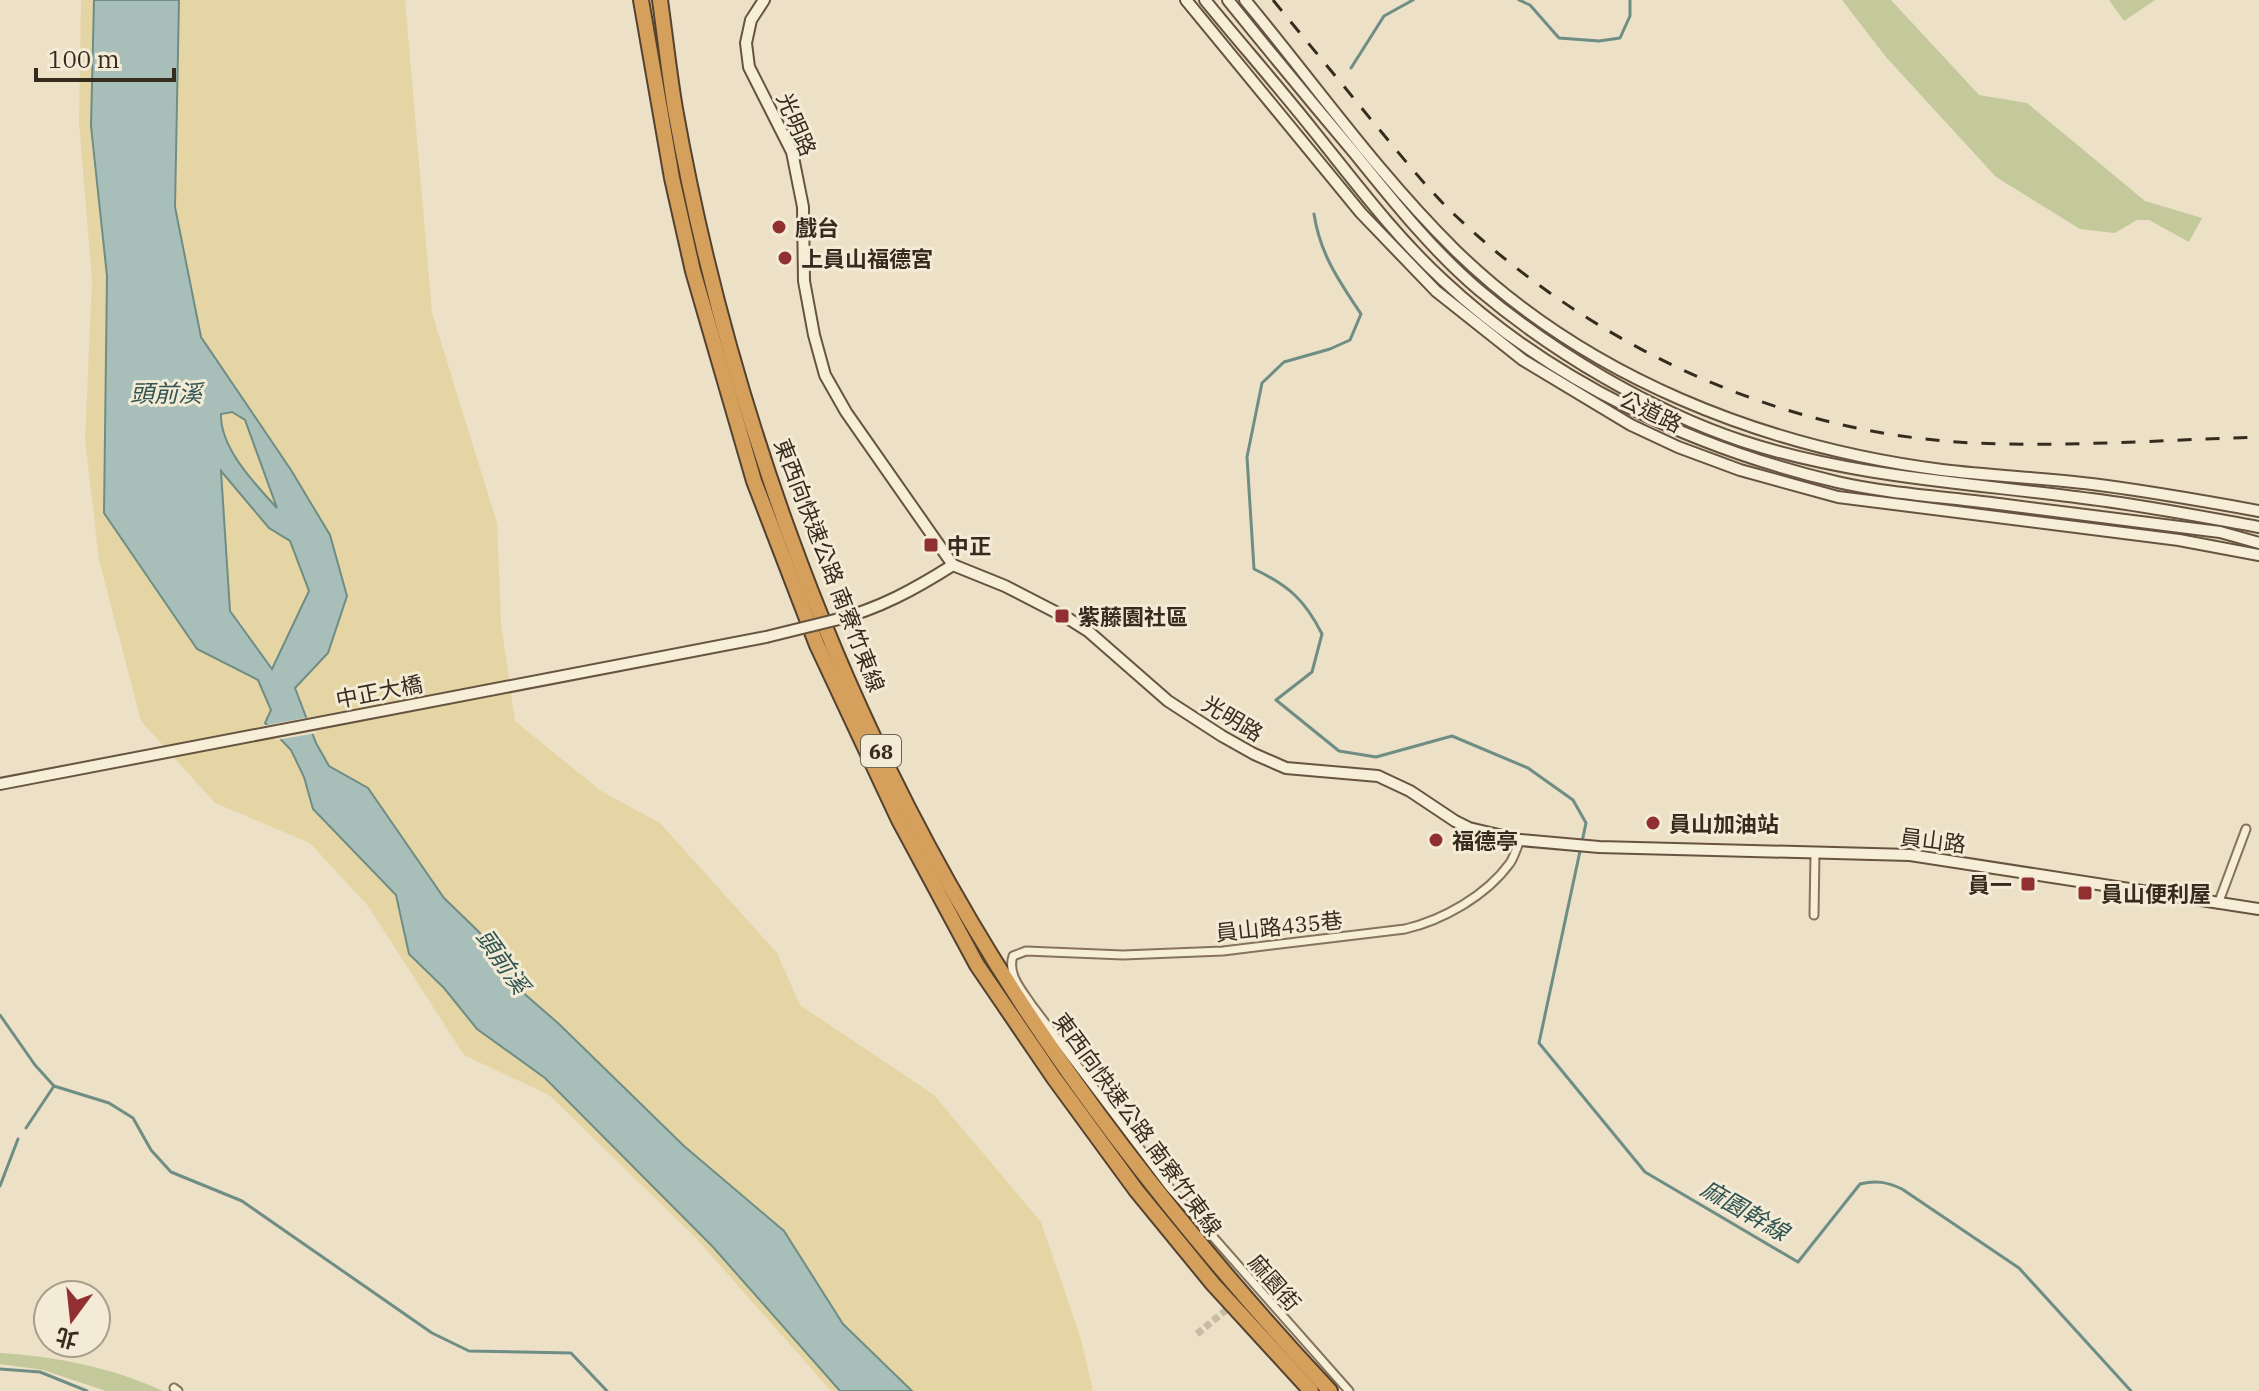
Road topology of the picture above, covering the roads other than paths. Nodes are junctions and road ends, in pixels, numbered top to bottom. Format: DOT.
graph roads {
  1 [pos="641,0"];
  2 [pos="660,0"];
  3 [pos="764,0"];
  4 [pos="1186,0"];
  5 [pos="1205,0"];
  6 [pos="1228,0"];
  7 [pos="1245,0"];
  8 [pos="1475,307"];
  9 [pos="1466,317"];
  10 [pos="2259,511"];
  11 [pos="2259,527"];
  12 [pos="2259,543"];
  13 [pos="2259,555"];
  14 [pos="953,565"];
  15 [pos="0,784"];
  16 [pos="2246,829"];
  17 [pos="1520,840"];
  18 [pos="1815,853"];
  19 [pos="2218,904"];
  20 [pos="2259,909"];
  21 [pos="1814,915"];
  22 [pos="1010,962"];
  23 [pos="1311,1391"];
  24 [pos="1330,1391"];
  25 [pos="1349,1391"];
  1 -- 23 [label="highway, 東西向快速公路 南寮竹東線 / 68"];
  2 -- 24 [label="highway, 東西向快速公路 南寮竹東線 / 68"];
  3 -- 14 [label="street, 光明路"];
  4 -- 9 [label="street, 公道路"];
  5 -- 8 [label="street, 公道路"];
  6 -- 11 [label="street, 公道路"];
  7 -- 10 [label="street, 公道路"];
  8 -- 9 [label="street"];
  8 -- 12 [label="street, 公道路"];
  9 -- 13 [label="street, 公道路"];
  14 -- 15 [label="street, 中正大橋, bridge"];
  14 -- 17 [label="street, 光明路"];
  16 -- 19 [label="street"];
  17 -- 18 [label="street, 員山路"];
  17 -- 22 [label="street, 員山路435巷"];
  18 -- 19 [label="street, 員山路"];
  18 -- 21 [label="street"];
  19 -- 20 [label="street, 員山路"];
  22 -- 25 [label="street, 麻園街"];
}
